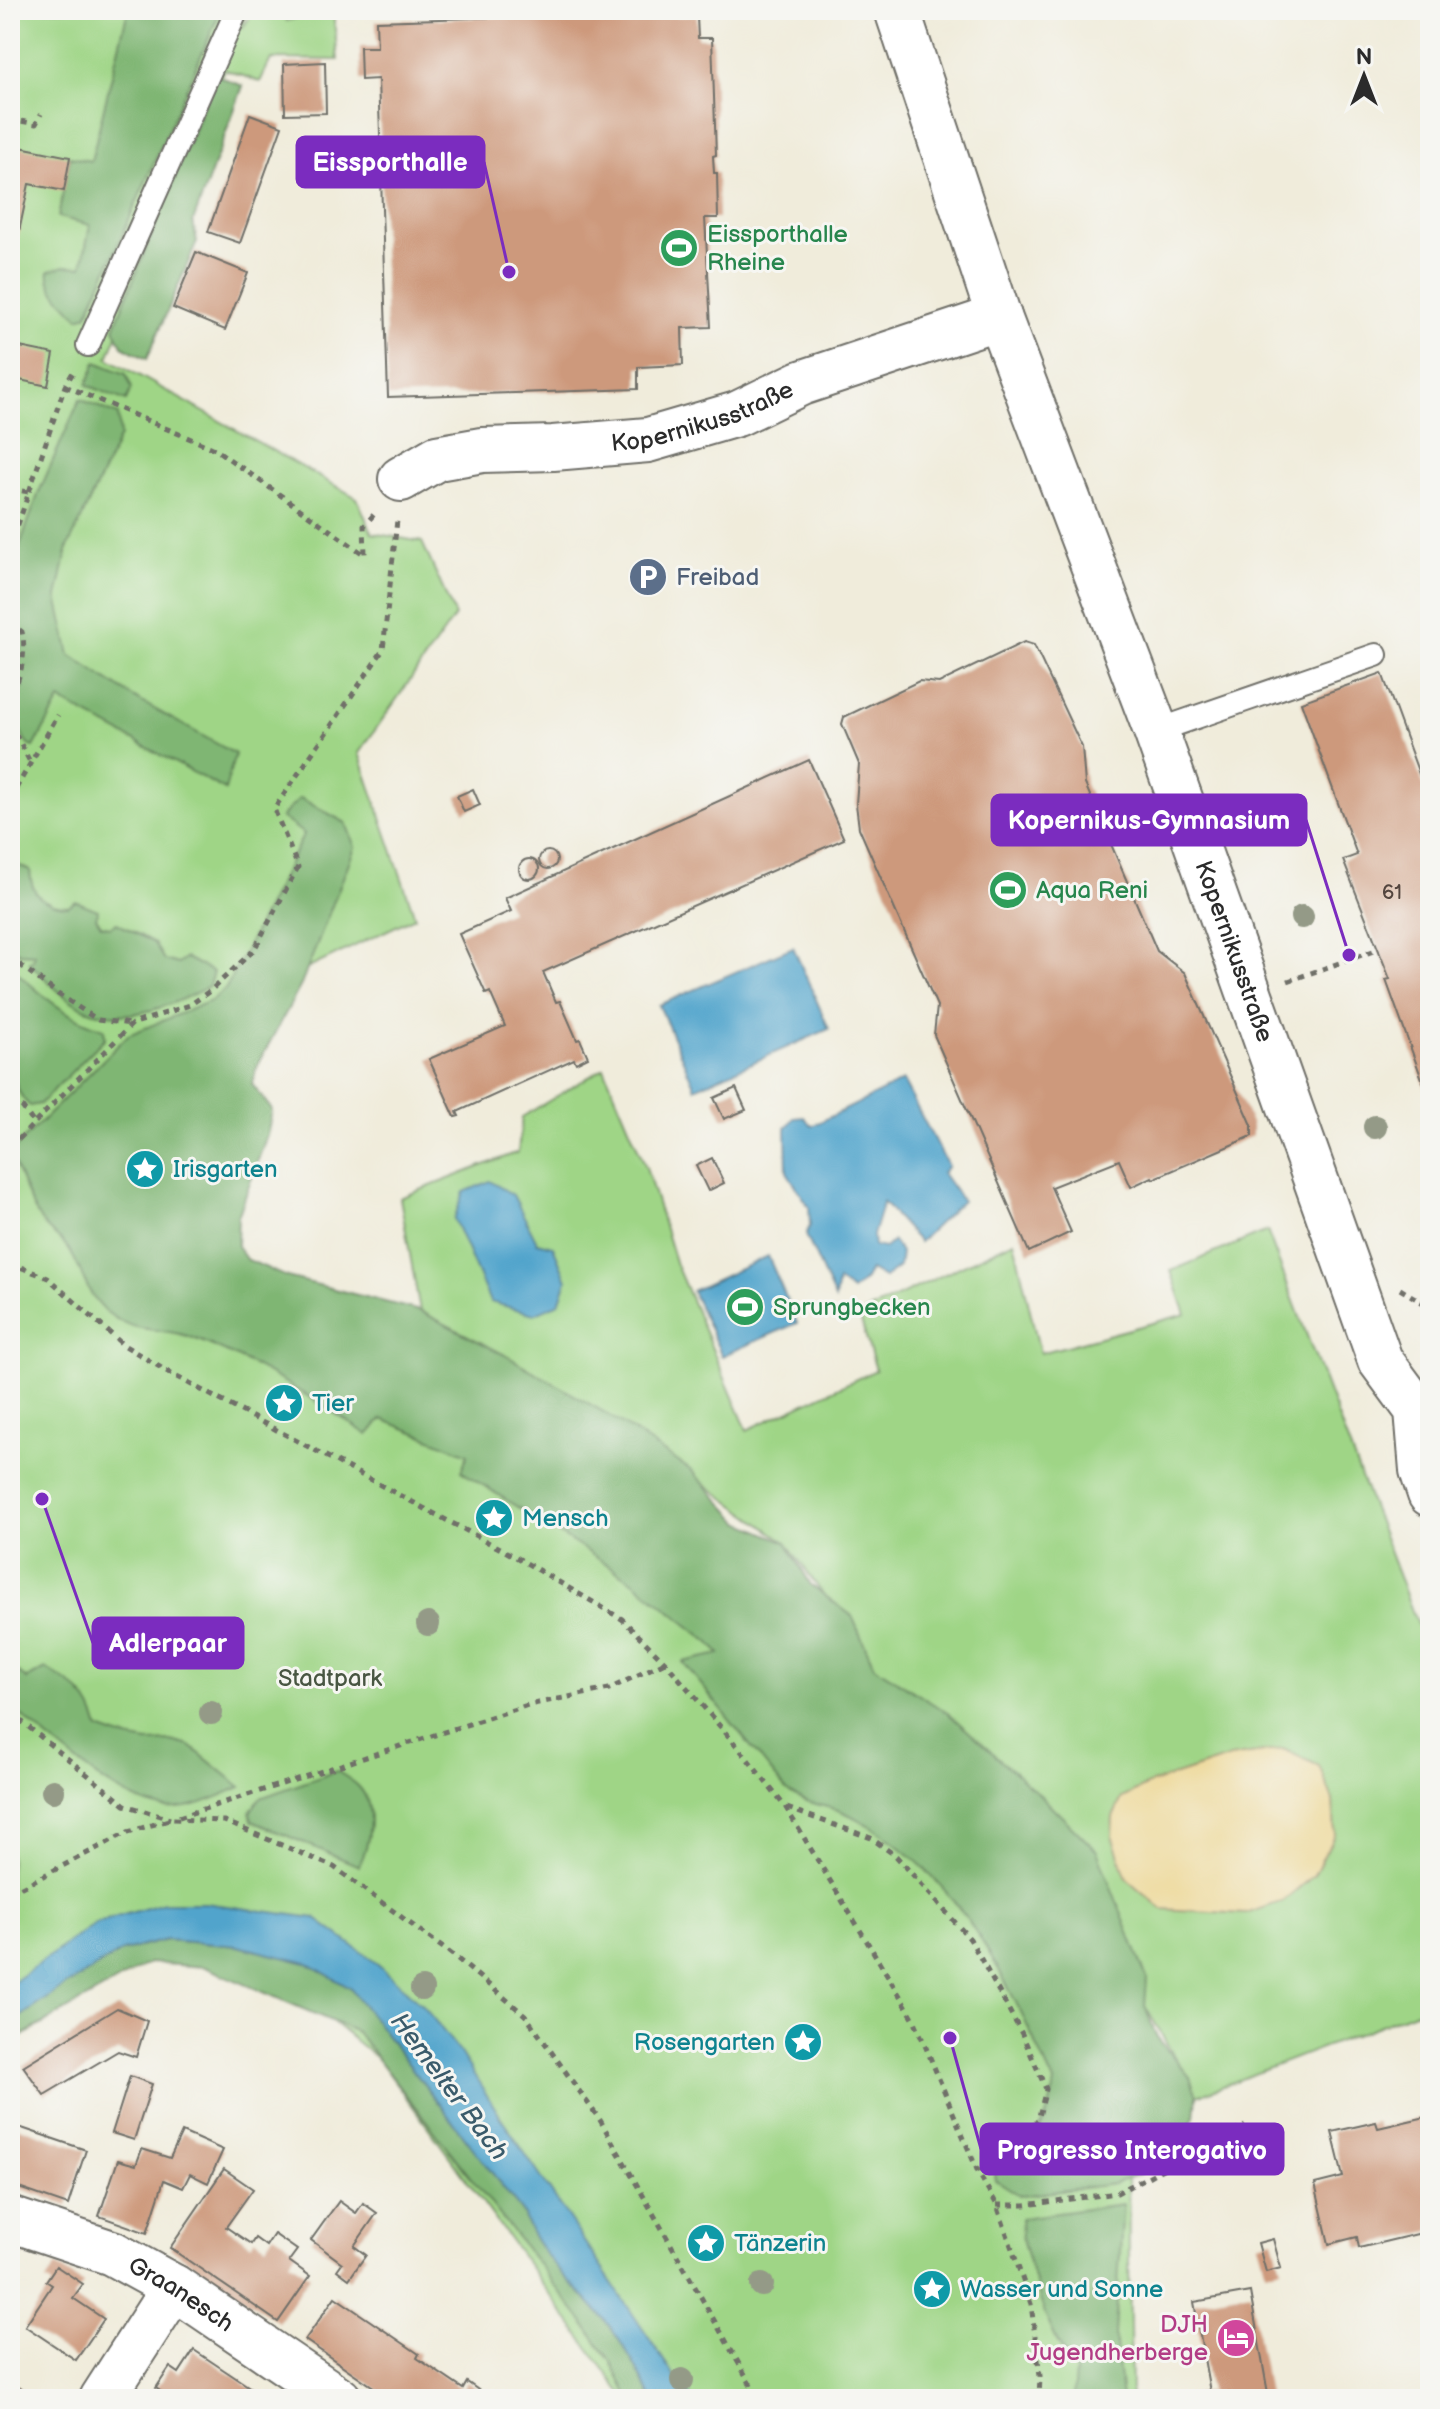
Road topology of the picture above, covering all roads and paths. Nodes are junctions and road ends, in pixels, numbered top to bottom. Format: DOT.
graph roads {
  1 [pos="237,10"];
  2 [pos="897,10"];
  3 [pos="41,114"];
  4 [pos="10,119"];
  5 [pos="999,317"];
  6 [pos="88,345"];
  7 [pos="65,386"];
  8 [pos="401,479"];
  9 [pos="10,489"];
  10 [pos="29,492"];
  11 [pos="10,548"];
  12 [pos="10,622"];
  13 [pos="1376,655"];
  14 [pos="10,699"];
  15 [pos="58,715"];
  16 [pos="10,723"];
  17 [pos="1156,731"];
  18 [pos="30,763"];
  19 [pos="10,799"];
  20 [pos="1379,949"];
  21 [pos="10,957"];
  22 [pos="1249,994"];
  23 [pos="132,1024"];
  24 [pos="10,1086"];
  25 [pos="33,1122"];
  26 [pos="10,1148"];
  27 [pos="10,1263"];
  28 [pos="1424,1408"];
  29 [pos="1430,1494"];
  30 [pos="665,1662"];
  31 [pos="10,1712"];
  32 [pos="786,1808"];
  33 [pos="172,1819"];
  34 [pos="10,1893"];
  35 [pos="1245,2126"];
  36 [pos="978,2172"];
  37 [pos="997,2205"];
  38 [pos="10,2219"];
  39 [pos="174,2287"];
  40 [pos="102,2399"];
  41 [pos="339,2399"];
  42 [pos="759,2399"];
  43 [pos="1039,2399"];
  1 -- 6 [label="lane"];
  2 -- 5 [label="street, Kopernikusstraße"];
  3 -- 4 [label="path"];
  5 -- 8 [label="street, Kopernikusstraße"];
  5 -- 17 [label="street, Kopernikusstraße"];
  6 -- 7 [label="path"];
  7 -- 8 [label="path"];
  7 -- 10 [label="path"];
  8 -- 23 [label="path"];
  9 -- 10 [label="path"];
  10 -- 11 [label="path"];
  12 -- 14 [label="path"];
  13 -- 17 [label="lane"];
  15 -- 18 [label="path"];
  16 -- 18 [label="path"];
  17 -- 22 [label="street, Kopernikusstraße"];
  18 -- 19 [label="path"];
  20 -- 22 [label="path"];
  21 -- 23 [label="path"];
  22 -- 28 [label="street, Kopernikusstraße"];
  23 -- 25 [label="path"];
  24 -- 25 [label="path"];
  25 -- 26 [label="path"];
  27 -- 30 [label="path"];
  28 -- 29 [label="street, Kopernikusstraße"];
  30 -- 32 [label="path"];
  30 -- 33 [label="path"];
  31 -- 33 [label="path"];
  32 -- 36 [label="path"];
  32 -- 36 [label="path"];
  33 -- 34 [label="path"];
  33 -- 42 [label="path"];
  35 -- 37 [label="path"];
  36 -- 37 [label="path"];
  37 -- 43 [label="path"];
  38 -- 39 [label="street, Graanesch"];
  39 -- 40 [label="street"];
  39 -- 41 [label="street, Graanesch"];
}
